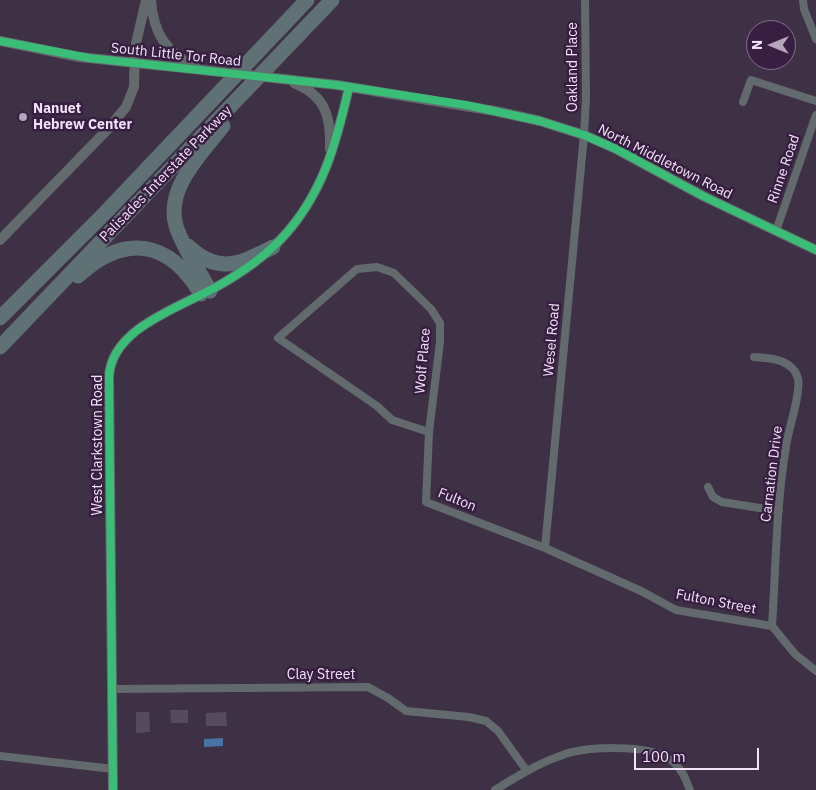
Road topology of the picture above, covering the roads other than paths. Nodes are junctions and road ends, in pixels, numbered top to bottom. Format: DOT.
graph roads {
  1 [pos="146,0"];
  2 [pos="150,0"];
  3 [pos="291,0"];
  4 [pos="307,0"];
  5 [pos="332,0"];
  6 [pos="585,0"];
  7 [pos="803,0"];
  8 [pos="816,39"];
  9 [pos="0,41"];
  10 [pos="292,41"];
  11 [pos="135,63"];
  12 [pos="203,70"];
  13 [pos="283,79"];
  14 [pos="350,87"];
  15 [pos="220,92"];
  16 [pos="816,101"];
  17 [pos="743,102"];
  18 [pos="816,115"];
  19 [pos="584,135"];
  20 [pos="329,162"];
  21 [pos="776,231"];
  22 [pos="181,237"];
  23 [pos="0,240"];
  24 [pos="272,247"];
  25 [pos="816,250"];
  26 [pos="206,293"];
  27 [pos="0,318"];
  28 [pos="0,348"];
  29 [pos="754,357"];
  30 [pos="429,432"];
  31 [pos="708,487"];
  32 [pos="779,511"];
  33 [pos="544,548"];
  34 [pos="772,626"];
  35 [pos="816,671"];
  36 [pos="113,689"];
  37 [pos="0,756"];
  38 [pos="113,769"];
  39 [pos="527,771"];
  40 [pos="113,790"];
  41 [pos="495,790"];
  42 [pos="690,790"];
  1 -- 11 [label="street"];
  2 -- 12 [label="street"];
  3 -- 15 [label="highway"];
  4 -- 15 [label="highway, Palisades Interstate Parkway"];
  5 -- 10 [label="highway, Palisades Interstate Parkway"];
  6 -- 19 [label="street, Oakland Place"];
  7 -- 8 [label="street"];
  9 -- 11 [label="street, South Little Tor Road"];
  10 -- 22 [label="highway"];
  10 -- 28 [label="highway, Palisades Interstate Parkway"];
  11 -- 12 [label="street, South Little Tor Road"];
  11 -- 23 [label="street"];
  12 -- 13 [label="street, South Little Tor Road, bridge"];
  13 -- 14 [label="street, South Little Tor Road"];
  13 -- 20 [label="street"];
  14 -- 19 [label="street, North Middletown Road"];
  14 -- 20 [label="street, West Clarkstown Road"];
  15 -- 27 [label="highway, Palisades Interstate Parkway"];
  16 -- 17 [label="street"];
  18 -- 21 [label="street, Rinne Road"];
  19 -- 21 [label="street, North Middletown Road"];
  19 -- 33 [label="street, Wesel Road"];
  20 -- 24 [label="street, West Clarkstown Road"];
  21 -- 25 [label="street, North Middletown Road"];
  22 -- 24 [label="highway"];
  22 -- 26 [label="highway"];
  24 -- 26 [label="street, West Clarkstown Road"];
  26 -- 28 [label="highway"];
  26 -- 36 [label="street, West Clarkstown Road"];
  29 -- 32 [label="street, Carnation Drive"];
  30 -- 30 [label="street, Wolf Place"];
  30 -- 33 [label="street, Fulton"];
  31 -- 32 [label="street"];
  32 -- 34 [label="street, Carnation Drive"];
  33 -- 34 [label="street, Fulton Street"];
  34 -- 35 [label="street, Fulton Street"];
  36 -- 38 [label="street, West Clarkstown Road"];
  36 -- 39 [label="street, Clay Street"];
  37 -- 38 [label="street"];
  38 -- 40 [label="street, West Clarkstown Road"];
  39 -- 41 [label="street"];
  39 -- 42 [label="street"];
}
